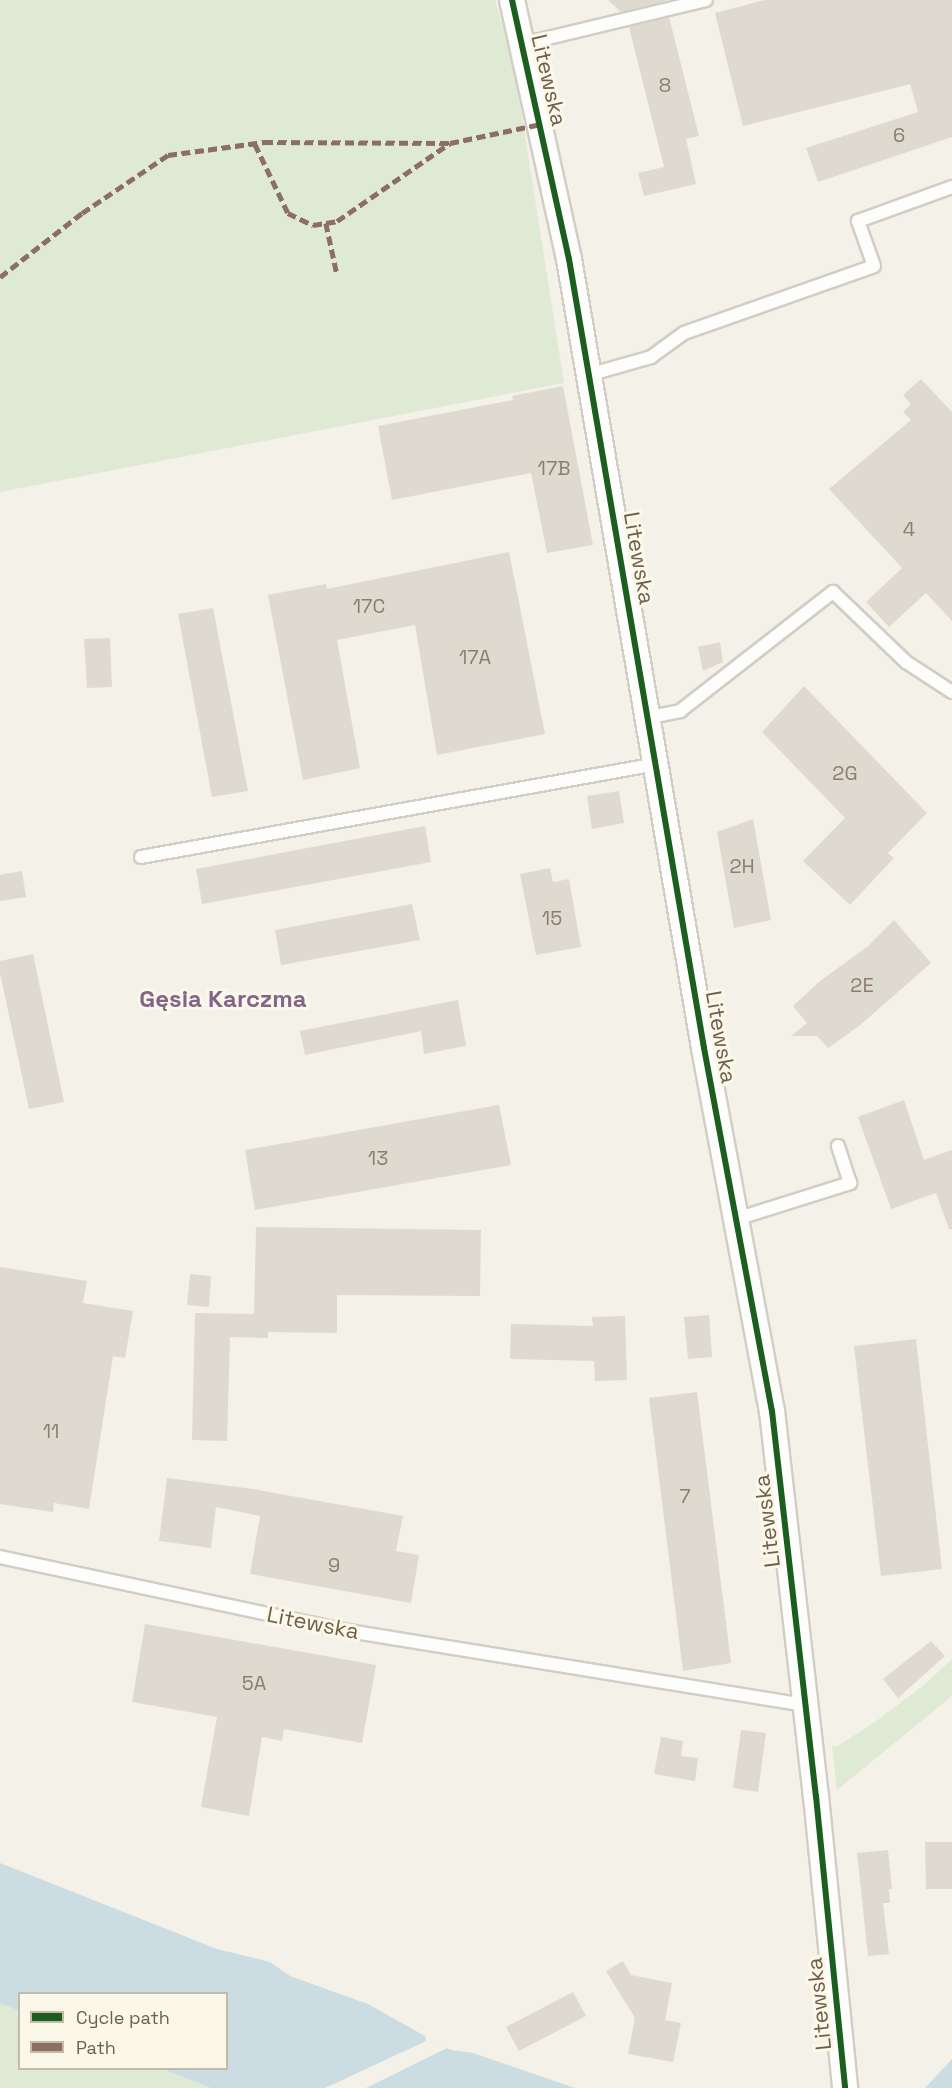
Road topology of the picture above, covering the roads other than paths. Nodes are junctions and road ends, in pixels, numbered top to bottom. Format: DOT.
graph roads {
  1 [pos="512,0"];
  2 [pos="706,0"];
  3 [pos="522,44"];
  4 [pos="952,187"];
  5 [pos="588,375"];
  6 [pos="952,692"];
  7 [pos="650,717"];
  8 [pos="657,764"];
  9 [pos="141,857"];
  10 [pos="838,1146"];
  11 [pos="736,1219"];
  12 [pos="0,1557"];
  13 [pos="806,1705"];
  14 [pos="845,2088"];
  1 -- 3 [label="street, Litewska"];
  2 -- 3 [label="lane"];
  3 -- 5 [label="street, Litewska"];
  4 -- 5 [label="lane"];
  5 -- 7 [label="street, Litewska"];
  6 -- 7 [label="lane"];
  7 -- 8 [label="street, Litewska"];
  8 -- 9 [label="lane"];
  8 -- 11 [label="street, Litewska"];
  10 -- 11 [label="lane"];
  11 -- 13 [label="street, Litewska"];
  12 -- 13 [label="lane, Litewska"];
  13 -- 14 [label="street, Litewska"];
}
